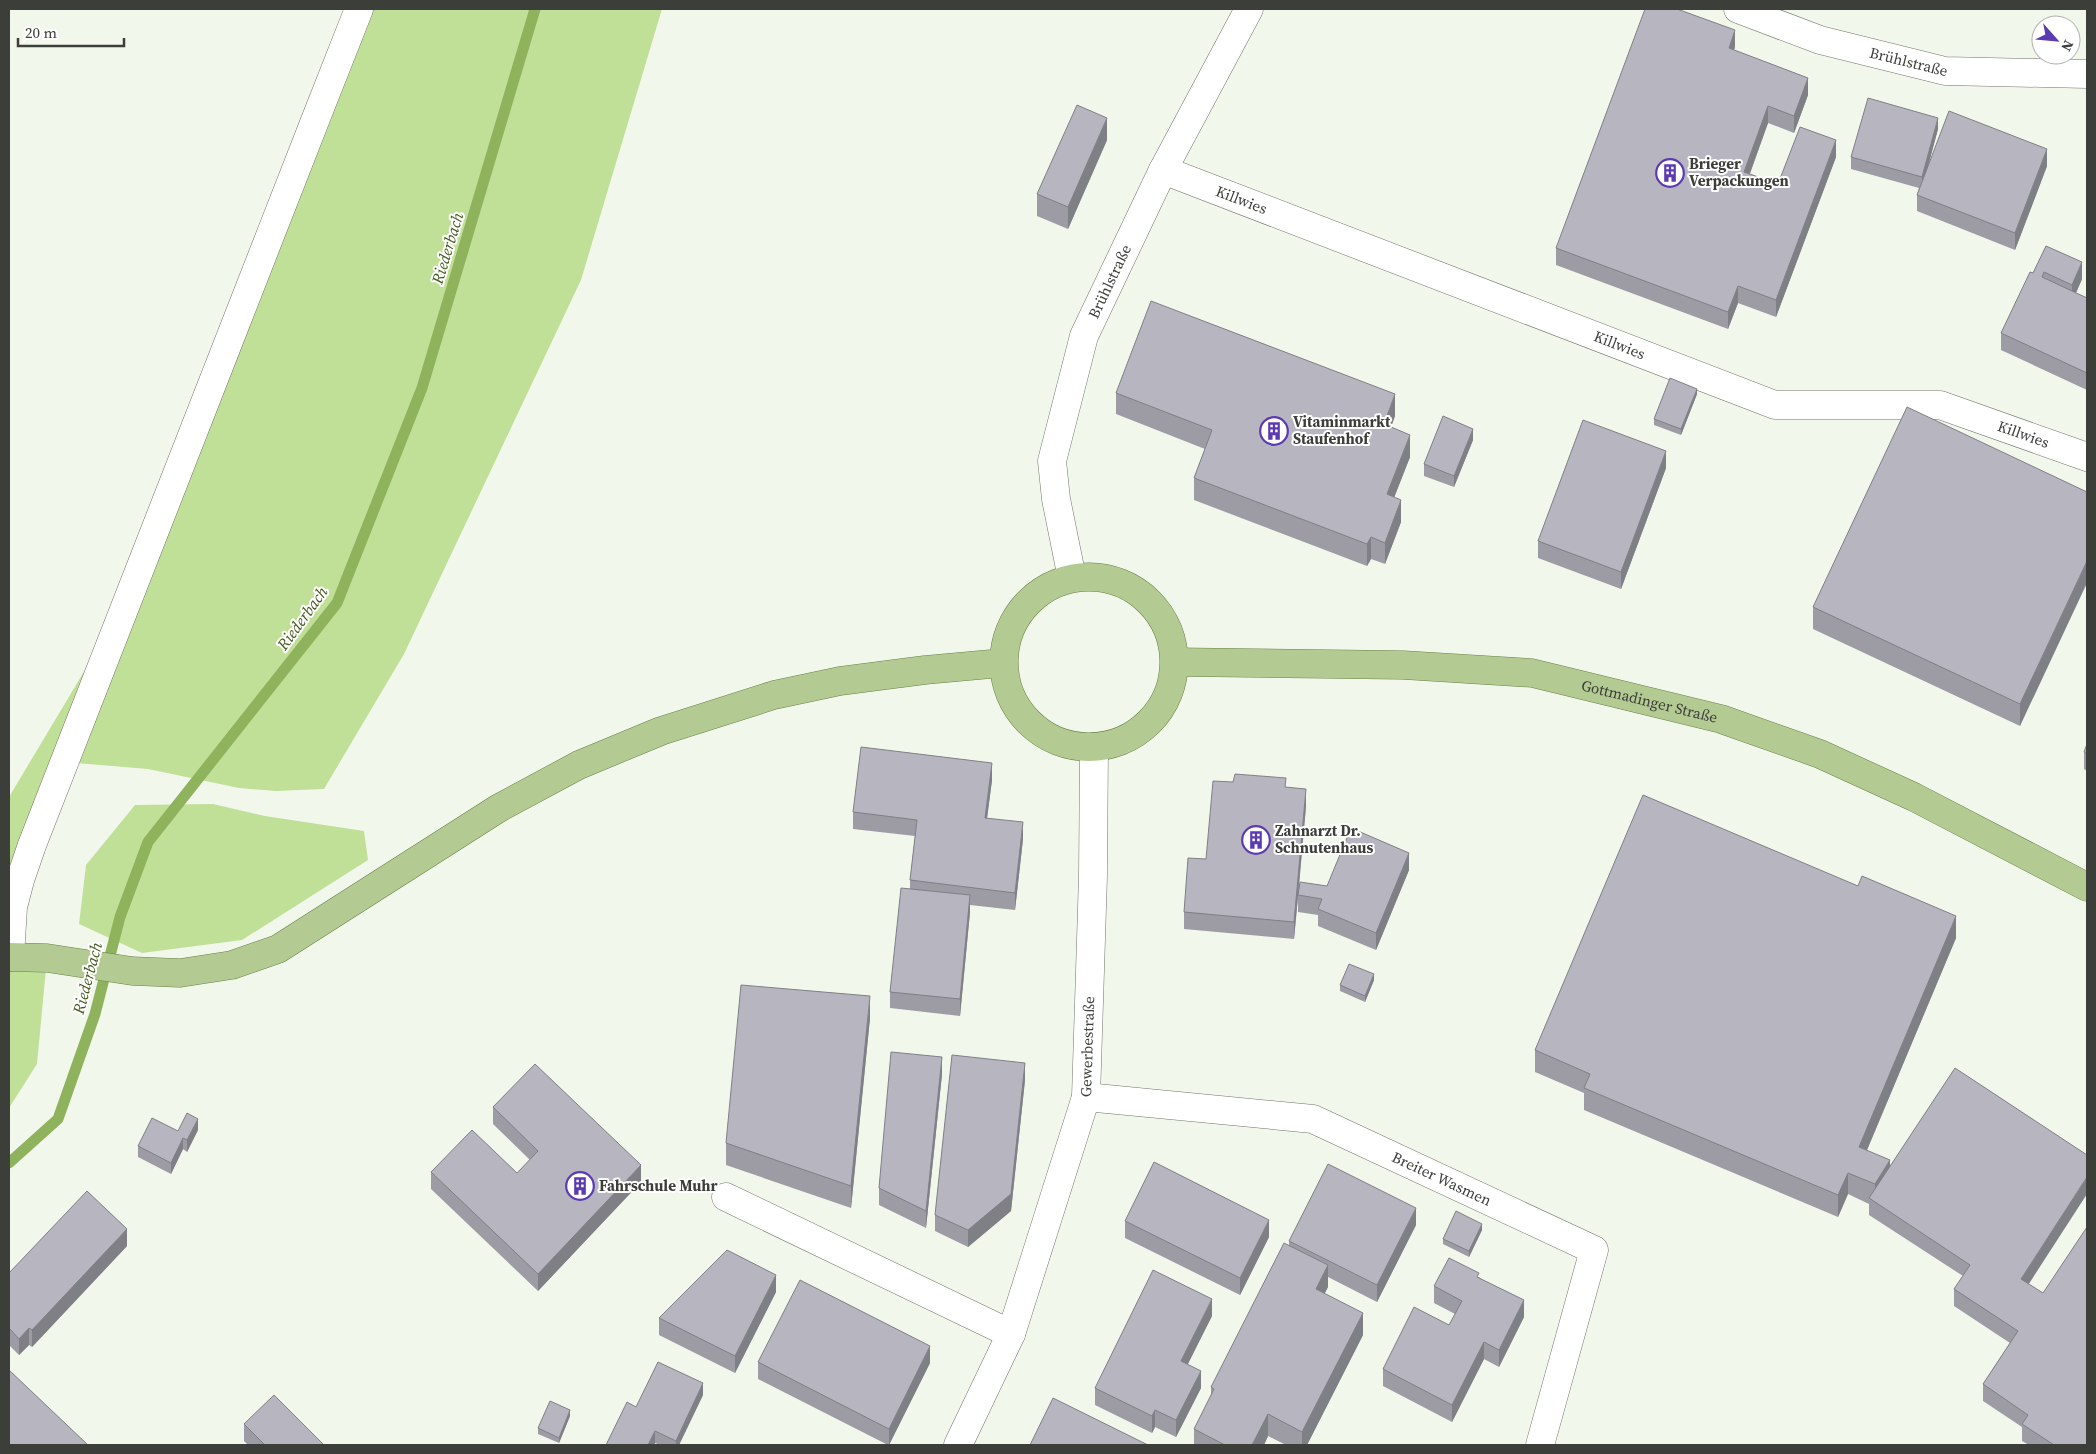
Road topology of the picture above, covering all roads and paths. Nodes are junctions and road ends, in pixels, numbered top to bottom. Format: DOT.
graph roads {
  1 [pos="359,9"];
  2 [pos="1248,9"];
  3 [pos="1738,9"];
  4 [pos="2087,74"];
  5 [pos="1163,170"];
  6 [pos="2087,457"];
  7 [pos="1072,578"];
  8 [pos="1175,662"];
  9 [pos="1002,663"];
  10 [pos="1094,747"];
  11 [pos="2087,887"];
  12 [pos="9,957"];
  13 [pos="1086,1096"];
  14 [pos="726,1197"];
  15 [pos="1012,1334"];
  16 [pos="958,1445"];
  17 [pos="1540,1445"];
  1 -- 12 [label="street"];
  2 -- 5 [label="street, Brühlstraße"];
  3 -- 4 [label="street, Brühlstraße"];
  5 -- 6 [label="street, Killwies"];
  5 -- 7 [label="street, Brühlstraße"];
  7 -- 8 [label="main road"];
  7 -- 9 [label="main road"];
  8 -- 10 [label="main road"];
  8 -- 11 [label="main road, Gottmadinger Straße"];
  9 -- 10 [label="main road"];
  9 -- 12 [label="main road"];
  10 -- 13 [label="street, Gewerbestraße"];
  13 -- 15 [label="street, Gewerbestraße"];
  13 -- 17 [label="street, Breiter Wasmen"];
  14 -- 15 [label="street"];
  15 -- 16 [label="street, Gewerbestraße"];
}
